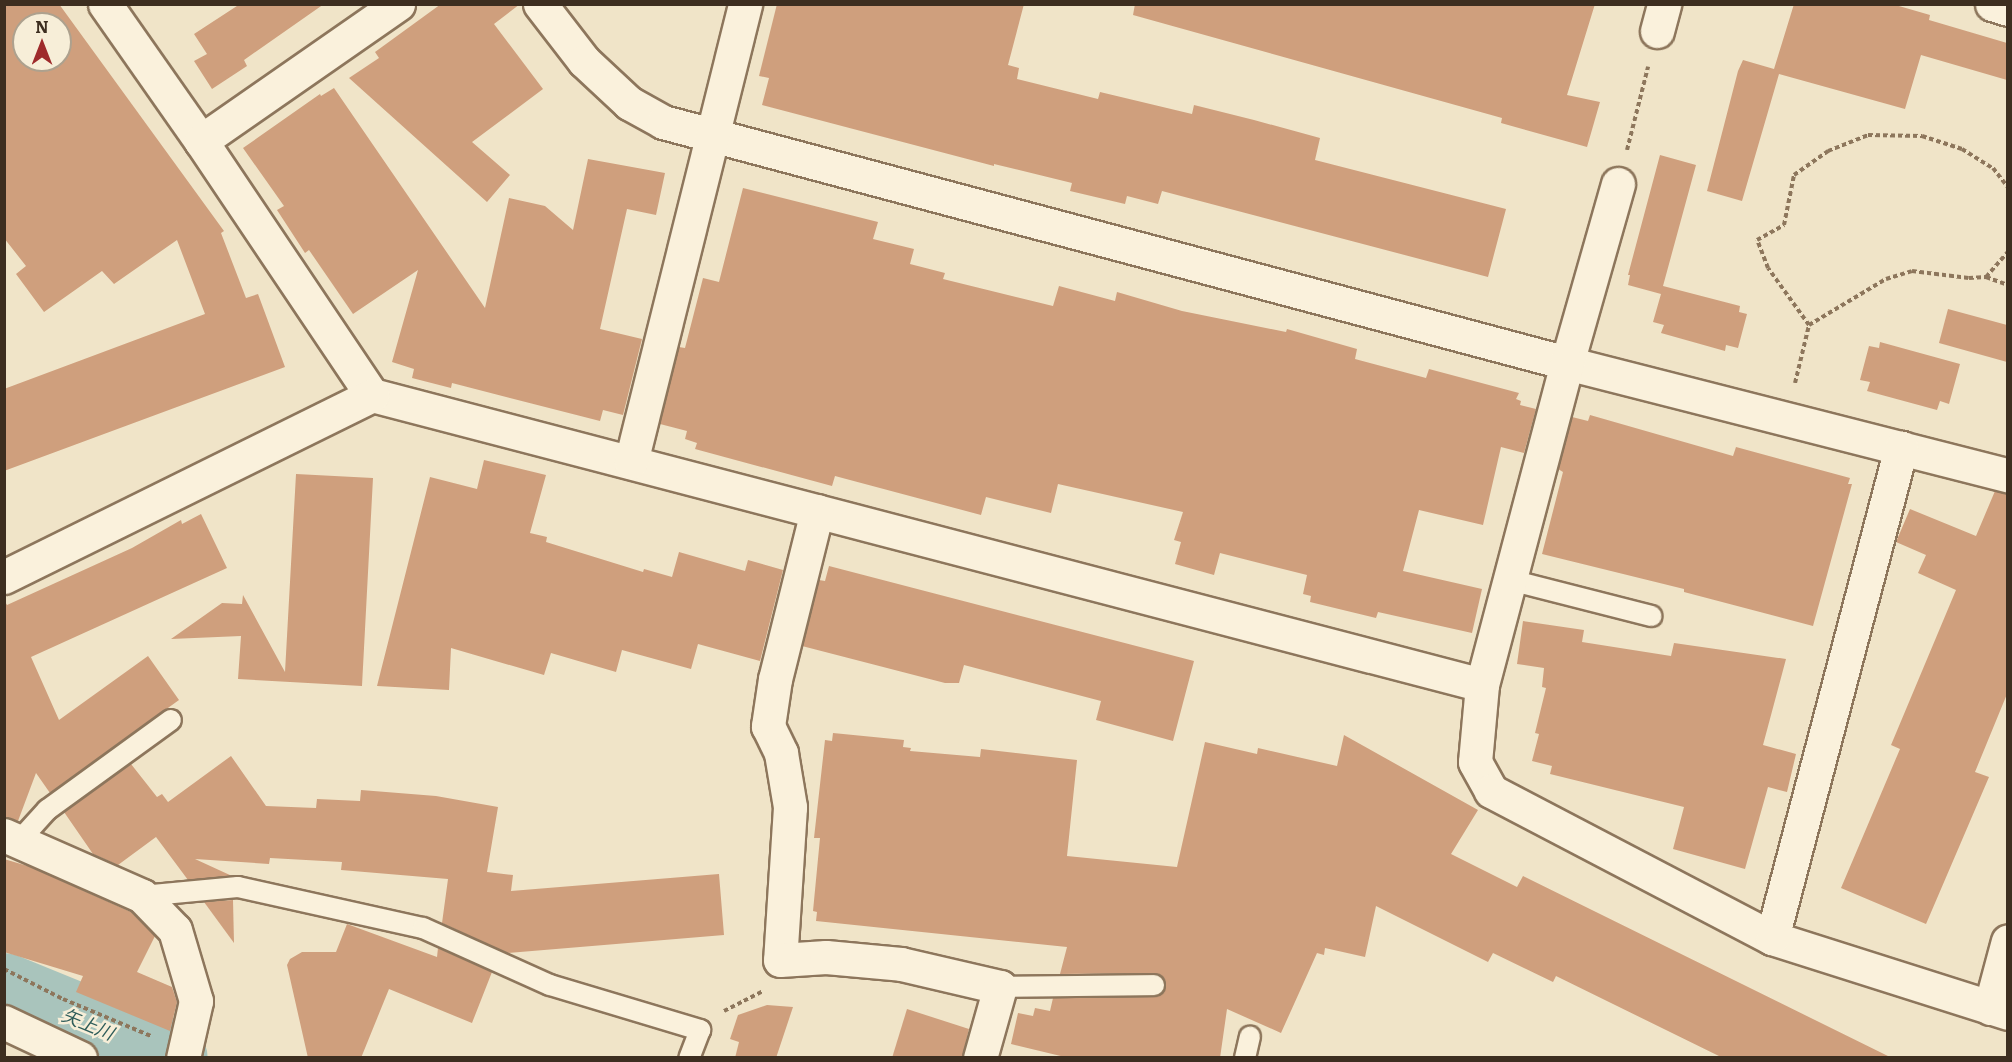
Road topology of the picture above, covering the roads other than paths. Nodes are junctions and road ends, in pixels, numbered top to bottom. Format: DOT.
graph roads {
  1 [pos="105,4"];
  2 [pos="398,4"];
  3 [pos="540,4"];
  4 [pos="745,4"];
  5 [pos="1992,4"];
  6 [pos="2007,9"];
  7 [pos="713,136"];
  8 [pos="201,141"];
  9 [pos="1618,184"];
  10 [pos="1567,363"];
  11 [pos="372,395"];
  12 [pos="1901,448"];
  13 [pos="631,462"];
  14 [pos="2007,476"];
  15 [pos="817,511"];
  16 [pos="4,577"];
  17 [pos="1510,580"];
  18 [pos="1651,616"];
  19 [pos="1482,685"];
  20 [pos="171,720"];
  21 [pos="12,838"];
  22 [pos="142,896"];
  23 [pos="1772,939"];
  24 [pos="2007,941"];
  25 [pos="1154,985"];
  26 [pos="1000,987"];
  27 [pos="1999,1011"];
  28 [pos="4,1022"];
  29 [pos="1250,1036"];
  30 [pos="184,1053"];
  31 [pos="982,1057"];
  32 [pos="80,1058"];
  33 [pos="689,1058"];
  34 [pos="1245,1058"];
  1 -- 8 [label="street"];
  2 -- 8 [label="street"];
  3 -- 7 [label="street"];
  4 -- 7 [label="street"];
  5 -- 6 [label="street"];
  7 -- 10 [label="street"];
  7 -- 13 [label="street"];
  8 -- 11 [label="street"];
  9 -- 10 [label="street"];
  10 -- 12 [label="street"];
  10 -- 17 [label="street"];
  11 -- 13 [label="street"];
  11 -- 16 [label="street"];
  12 -- 14 [label="street"];
  12 -- 23 [label="street"];
  13 -- 15 [label="street"];
  15 -- 19 [label="street"];
  15 -- 26 [label="street"];
  17 -- 18 [label="lane"];
  17 -- 19 [label="street"];
  19 -- 23 [label="street"];
  20 -- 21 [label="lane"];
  21 -- 22 [label="street"];
  22 -- 30 [label="street"];
  22 -- 33 [label="lane"];
  23 -- 27 [label="street"];
  24 -- 27 [label="street"];
  25 -- 26 [label="lane"];
  26 -- 31 [label="street"];
  28 -- 32 [label="street"];
  29 -- 34 [label="lane"];
}
